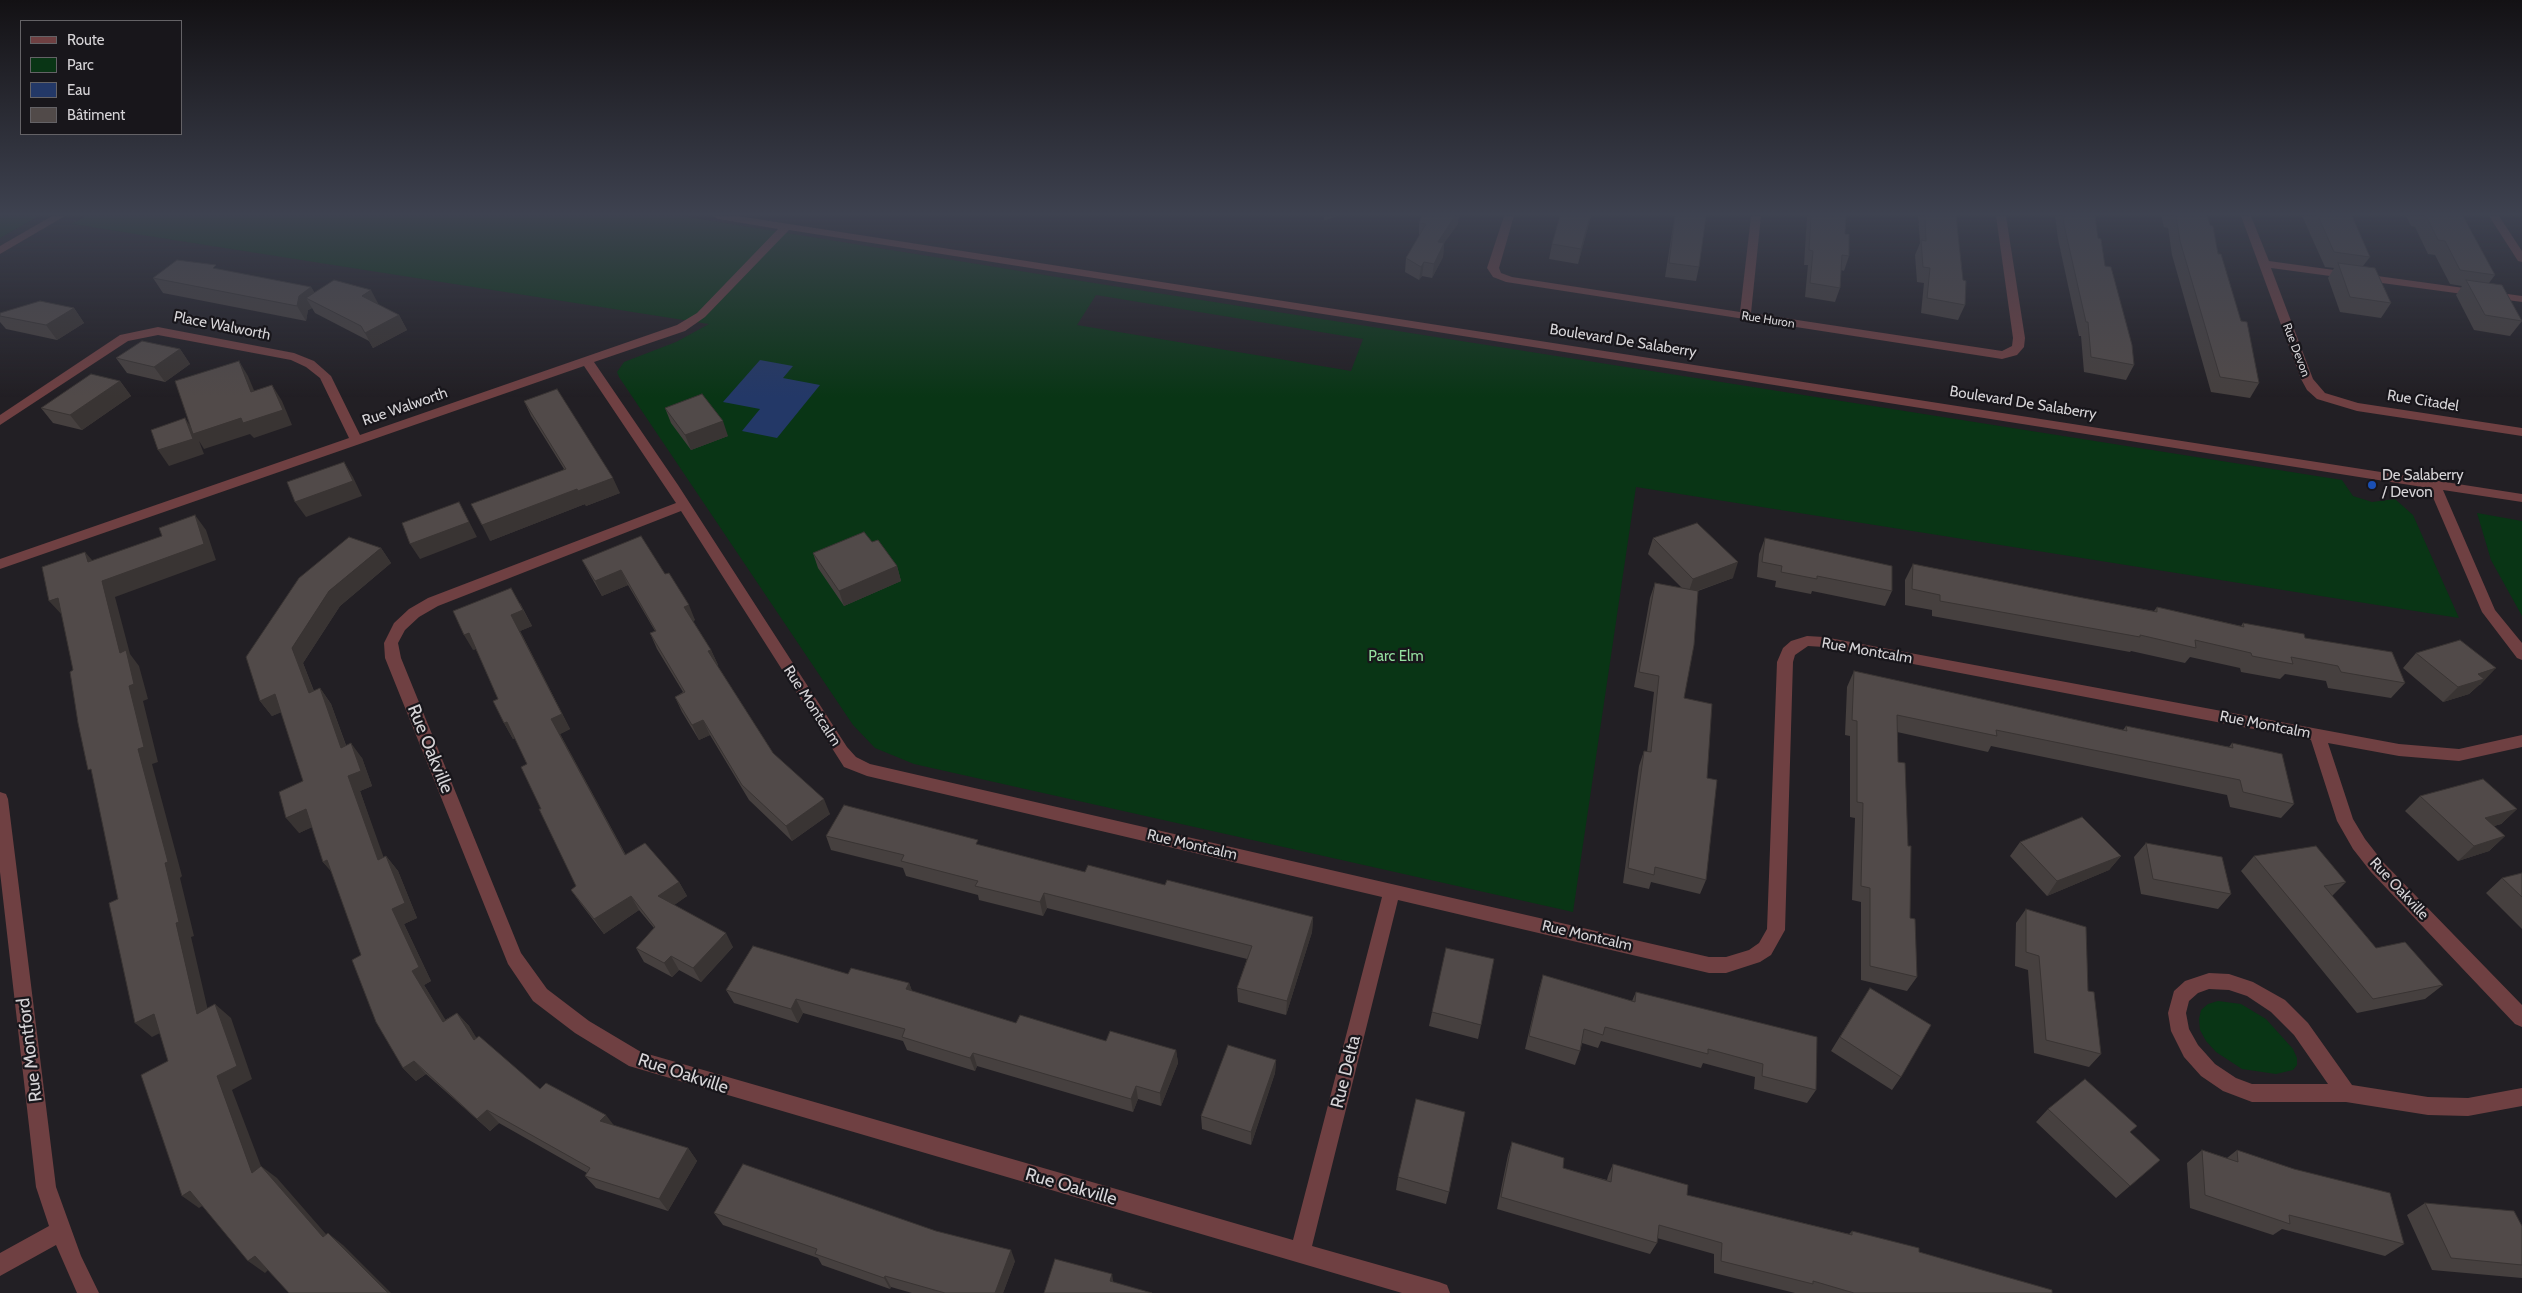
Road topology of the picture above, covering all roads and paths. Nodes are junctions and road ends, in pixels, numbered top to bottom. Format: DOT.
graph roads {
  1 [pos="738,276"];
  2 [pos="1102,276"];
  3 [pos="1502,276"];
  4 [pos="1749,276"];
  5 [pos="2009,276"];
  6 [pos="2269,276"];
  7 [pos="2355,276"];
  8 [pos="2522,299"];
  9 [pos="1745,316"];
  10 [pos="588,362"];
  11 [pos="2321,396"];
  12 [pos="0,421"];
  13 [pos="2522,432"];
  14 [pos="356,441"];
  15 [pos="2434,484"];
  16 [pos="2522,498"];
  17 [pos="683,505"];
  18 [pos="0,564"];
  19 [pos="2522,654"];
  20 [pos="2316,735"];
  21 [pos="2522,741"];
  22 [pos="0,799"];
  23 [pos="1392,891"];
  24 [pos="2522,1018"];
  25 [pos="2346,1093"];
  26 [pos="2522,1097"];
  27 [pos="61,1231"];
  28 [pos="1300,1253"];
  29 [pos="0,1265"];
  30 [pos="88,1293"];
  31 [pos="1439,1293"];
  1 -- 10 [label="street, Rue Walworth"];
  2 -- 15 [label="street, Boulevard De Salaberry"];
  3 -- 9 [label="street, Rue Huron"];
  4 -- 9 [label="street"];
  5 -- 9 [label="street, Rue Huron"];
  6 -- 11 [label="street, Rue Devon"];
  7 -- 8 [label="street"];
  10 -- 14 [label="street, Rue Walworth"];
  10 -- 17 [label="street, Rue Montcalm"];
  11 -- 13 [label="street, Rue Citadel"];
  12 -- 14 [label="street, Place Walworth"];
  14 -- 18 [label="street, Rue Walworth"];
  15 -- 16 [label="street, Boulevard De Salaberry"];
  15 -- 19 [label="street"];
  17 -- 23 [label="street, Rue Montcalm"];
  17 -- 28 [label="street, Rue Oakville"];
  20 -- 21 [label="street, Rue Montcalm"];
  20 -- 23 [label="street, Rue Montcalm"];
  20 -- 24 [label="street, Rue Oakville"];
  22 -- 27 [label="street, Rue Montford"];
  23 -- 28 [label="street, Rue Delta"];
  25 -- 25 [label="street"];
  25 -- 26 [label="street"];
  27 -- 29 [label="street"];
  27 -- 30 [label="street, Rue Montford"];
  28 -- 31 [label="street, Rue Oakville"];
}
